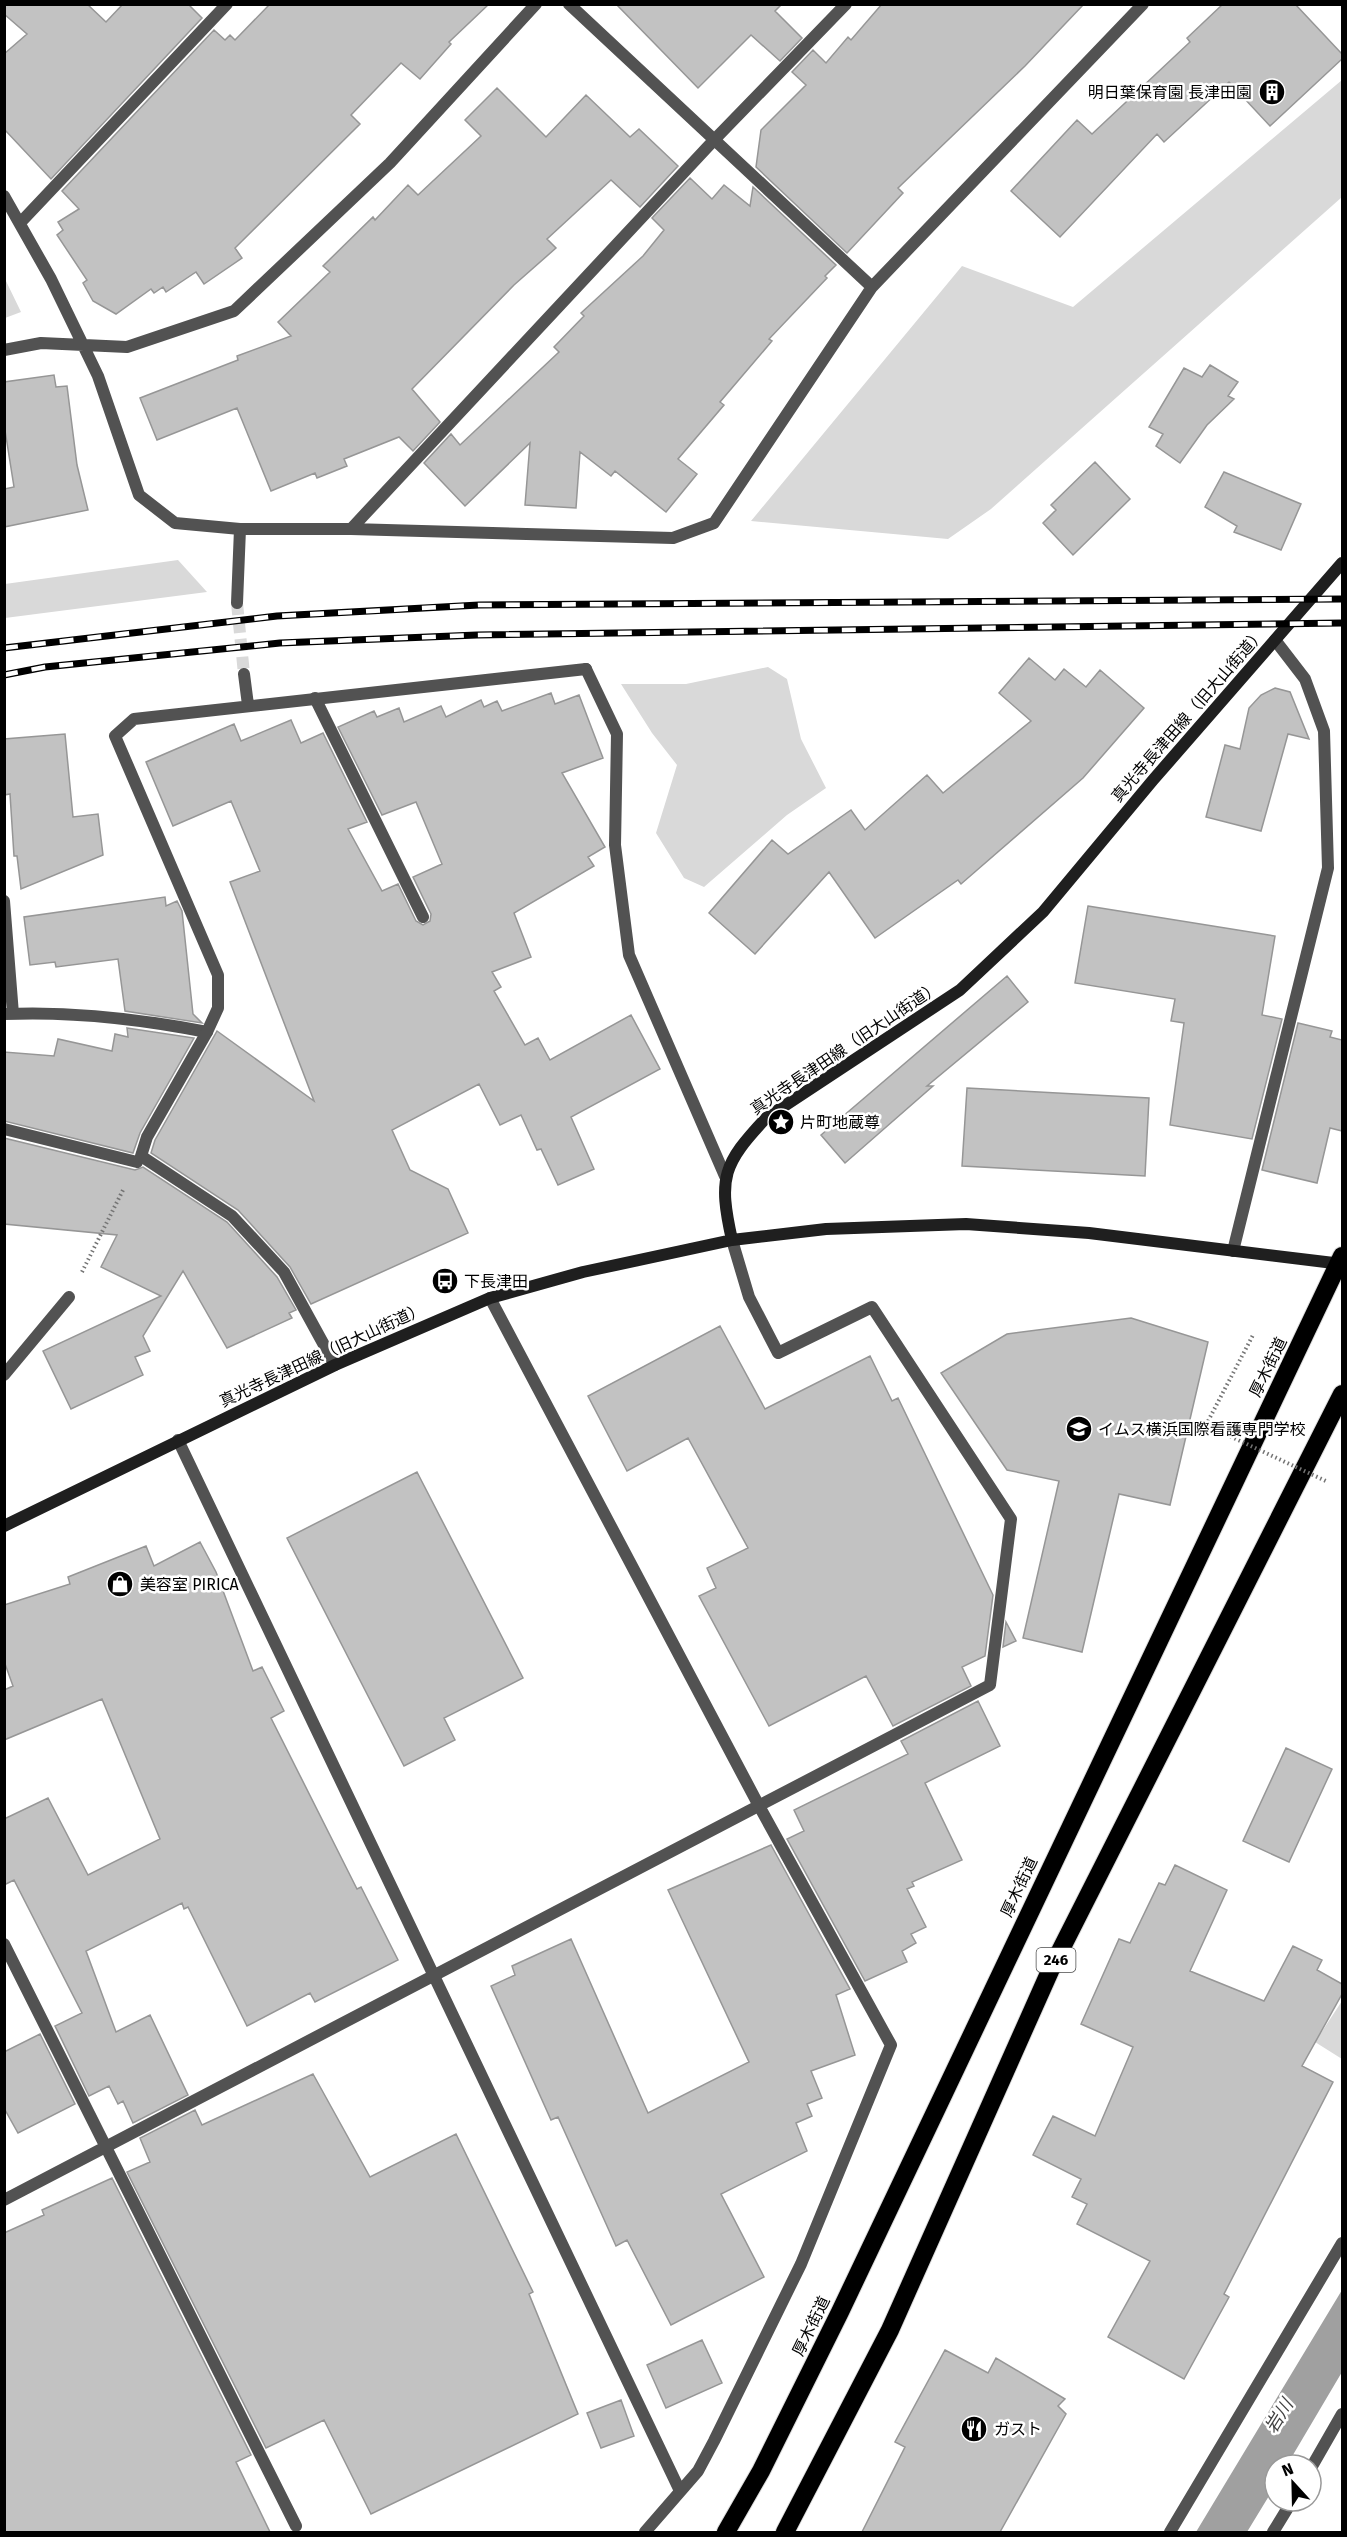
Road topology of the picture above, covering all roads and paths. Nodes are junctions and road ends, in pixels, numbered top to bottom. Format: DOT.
graph roads {
  1 [pos="227,4"];
  2 [pos="536,4"];
  3 [pos="569,4"];
  4 [pos="846,4"];
  5 [pos="1143,4"];
  6 [pos="716,139"];
  7 [pos="4,196"];
  8 [pos="20,223"];
  9 [pos="872,287"];
  10 [pos="81,344"];
  11 [pos="4,350"];
  12 [pos="240,529"];
  13 [pos="351,529"];
  14 [pos="1342,563"];
  15 [pos="237,603"];
  16 [pos="1275,640"];
  17 [pos="244,674"];
  18 [pos="315,698"];
  19 [pos="248,705"];
  20 [pos="4,901"];
  21 [pos="423,917"];
  22 [pos="9,1014"];
  23 [pos="207,1032"];
  24 [pos="4,1129"];
  25 [pos="137,1162"];
  26 [pos="725,1176"];
  27 [pos="732,1239"];
  28 [pos="1233,1251"];
  29 [pos="1341,1262"];
  30 [pos="69,1297"];
  31 [pos="490,1298"];
  32 [pos="1253,1335"];
  33 [pos="335,1365"];
  34 [pos="4,1375"];
  35 [pos="1342,1394"];
  36 [pos="178,1440"];
  37 [pos="1328,1482"];
  38 [pos="4,1526"];
  39 [pos="758,1804"];
  40 [pos="4,1944"];
  41 [pos="433,1974"];
  42 [pos="106,2147"];
  43 [pos="4,2200"];
  44 [pos="1342,2243"];
  45 [pos="1342,2414"];
  46 [pos="1320,2453"];
  47 [pos="680,2491"];
  48 [pos="1285,2513"];
  49 [pos="296,2526"];
  50 [pos="645,2532"];
  51 [pos="726,2532"];
  52 [pos="785,2532"];
  53 [pos="1170,2532"];
  54 [pos="1273,2532"];
  1 -- 8 [label="street"];
  2 -- 10 [label="street"];
  3 -- 6 [label="street"];
  4 -- 6 [label="street"];
  5 -- 9 [label="street"];
  6 -- 9 [label="street"];
  6 -- 13 [label="street"];
  7 -- 8 [label="street"];
  8 -- 10 [label="street"];
  9 -- 13 [label="street"];
  10 -- 11 [label="street"];
  10 -- 12 [label="street"];
  12 -- 13 [label="street"];
  12 -- 15 [label="street"];
  14 -- 16 [label="main road, 真光寺長津田線（旧大山街道）"];
  16 -- 26 [label="main road, 真光寺長津田線（旧大山街道）"];
  16 -- 28 [label="street"];
  17 -- 19 [label="street"];
  18 -- 19 [label="street"];
  18 -- 21 [label="street"];
  18 -- 26 [label="street"];
  19 -- 23 [label="street"];
  20 -- 22 [label="street"];
  22 -- 23 [label="street"];
  23 -- 33 [label="street"];
  24 -- 25 [label="street"];
  25 -- 30 [label="path"];
  26 -- 27 [label="main road, 真光寺長津田線（旧大山街道）"];
  27 -- 28 [label="main road"];
  27 -- 31 [label="main road, 真光寺長津田線（旧大山街道）"];
  27 -- 39 [label="street"];
  28 -- 29 [label="main road"];
  29 -- 51 [label="highway, 厚木街道 / 246"];
  30 -- 34 [label="street"];
  31 -- 33 [label="main road, 真光寺長津田線（旧大山街道）"];
  31 -- 39 [label="street"];
  32 -- 37 [label="path, bridge"];
  33 -- 36 [label="main road, 真光寺長津田線（旧大山街道）"];
  35 -- 52 [label="highway, 246"];
  36 -- 38 [label="main road, 真光寺長津田線（旧大山街道）"];
  36 -- 41 [label="street"];
  39 -- 41 [label="street"];
  39 -- 47 [label="street"];
  40 -- 42 [label="street"];
  41 -- 42 [label="street"];
  41 -- 47 [label="street"];
  42 -- 43 [label="street"];
  42 -- 49 [label="street"];
  44 -- 53 [label="street"];
  45 -- 46 [label="street"];
  47 -- 50 [label="street"];
  48 -- 54 [label="street"];
}
